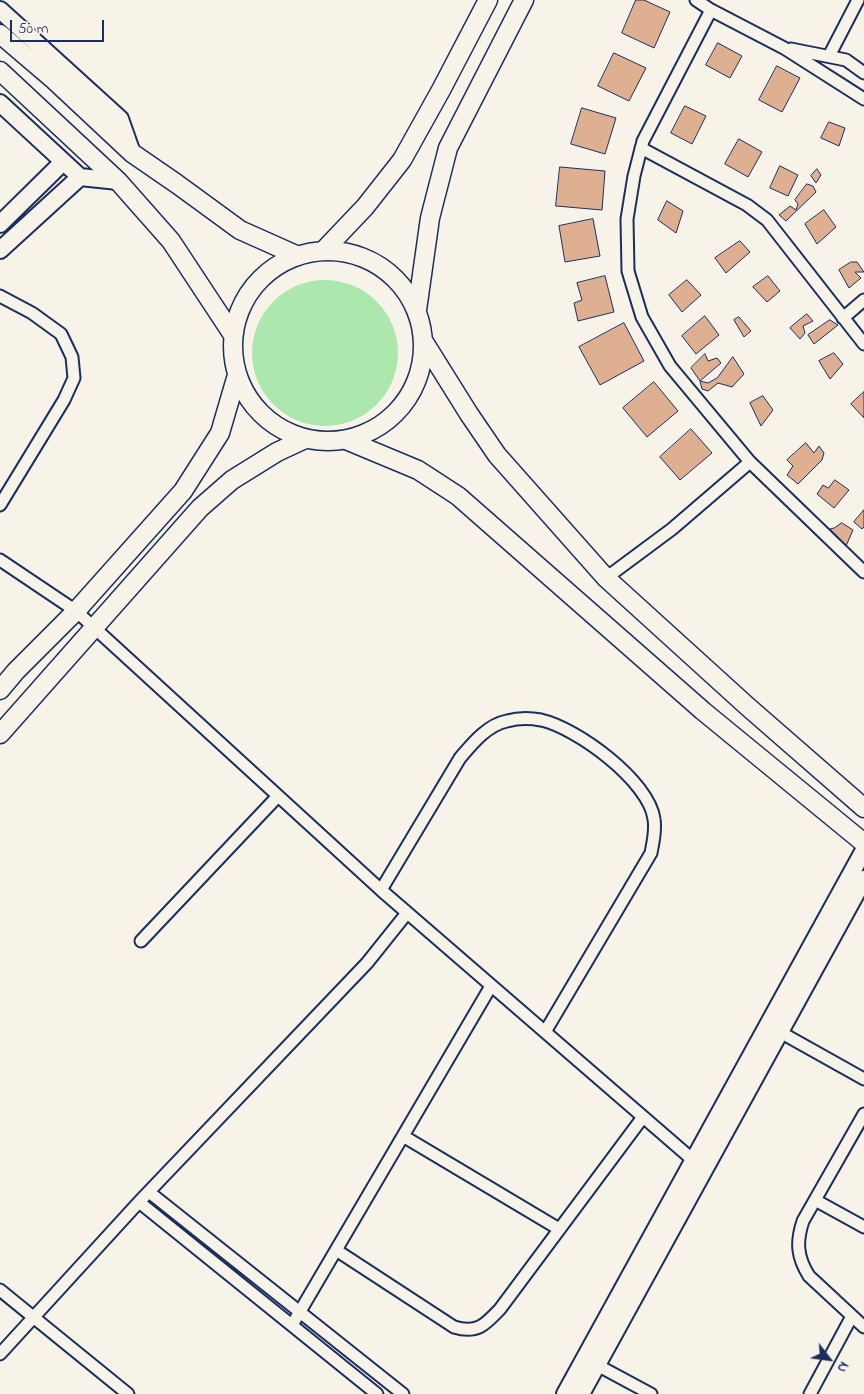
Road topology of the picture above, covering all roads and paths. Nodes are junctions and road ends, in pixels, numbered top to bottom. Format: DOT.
graph roads {
  1 [pos="488,0"];
  2 [pos="524,0"];
  3 [pos="696,0"];
  4 [pos="858,0"];
  5 [pos="0,10"];
  6 [pos="711,10"];
  7 [pos="0,34"];
  8 [pos="784,48"];
  9 [pos="829,56"];
  10 [pos="0,71"];
  11 [pos="864,73"];
  12 [pos="864,99"];
  13 [pos="0,103"];
  14 [pos="641,148"];
  15 [pos="132,153"];
  16 [pos="63,162"];
  17 [pos="80,177"];
  18 [pos="118,181"];
  19 [pos="2,219"];
  20 [pos="326,248"];
  21 [pos="0,250"];
  22 [pos="296,255"];
  23 [pos="0,296"];
  24 [pos="864,300"];
  25 [pos="417,310"];
  26 [pos="843,318"];
  27 [pos="233,335"];
  28 [pos="424,342"];
  29 [pos="864,344"];
  30 [pos="237,375"];
  31 [pos="305,439"];
  32 [pos="346,440"];
  33 [pos="750,462"];
  34 [pos="0,505"];
  35 [pos="0,560"];
  36 [pos="864,572"];
  37 [pos="606,578"];
  38 [pos="76,610"];
  39 [pos="95,627"];
  40 [pos="0,690"];
  41 [pos="0,734"];
  42 [pos="278,796"];
  43 [pos="864,808"];
  44 [pos="864,843"];
  45 [pos="864,850"];
  46 [pos="864,879"];
  47 [pos="381,890"];
  48 [pos="407,913"];
  49 [pos="141,941"];
  50 [pos="492,986"];
  51 [pos="545,1032"];
  52 [pos="780,1032"];
  53 [pos="864,1079"];
  54 [pos="864,1114"];
  55 [pos="643,1117"];
  56 [pos="403,1136"];
  57 [pos="693,1160"];
  58 [pos="149,1192"];
  59 [pos="815,1200"];
  60 [pos="139,1202"];
  61 [pos="864,1227"];
  62 [pos="560,1229"];
  63 [pos="336,1250"];
  64 [pos="0,1290"];
  65 [pos="300,1312"];
  66 [pos="852,1316"];
  67 [pos="35,1317"];
  68 [pos="292,1325"];
  69 [pos="864,1327"];
  70 [pos="0,1354"];
  71 [pos="597,1365"];
  72 [pos="128,1394"];
  73 [pos="377,1394"];
  74 [pos="403,1394"];
  75 [pos="565,1394"];
  76 [pos="581,1394"];
  77 [pos="652,1394"];
  78 [pos="810,1394"];
  1 -- 20 [label="main road"];
  2 -- 25 [label="main road"];
  3 -- 6 [label="street"];
  4 -- 9 [label="street"];
  5 -- 15 [label="street"];
  6 -- 8 [label="street"];
  6 -- 14 [label="street"];
  7 -- 15 [label="main road"];
  8 -- 9 [label="street"];
  8 -- 12 [label="street"];
  9 -- 11 [label="street"];
  10 -- 18 [label="main road"];
  13 -- 16 [label="street"];
  14 -- 26 [label="street"];
  14 -- 33 [label="street"];
  15 -- 22 [label="main road"];
  16 -- 17 [label="street"];
  16 -- 19 [label="street"];
  17 -- 18 [label="street"];
  17 -- 21 [label="street"];
  18 -- 27 [label="main road"];
  20 -- 22 [label="main road"];
  20 -- 25 [label="main road"];
  22 -- 27 [label="main road"];
  23 -- 34 [label="street"];
  24 -- 26 [label="street"];
  25 -- 28 [label="main road"];
  26 -- 29 [label="street"];
  27 -- 30 [label="main road"];
  28 -- 32 [label="main road"];
  28 -- 37 [label="main road"];
  30 -- 31 [label="main road"];
  30 -- 38 [label="main road"];
  31 -- 32 [label="main road"];
  31 -- 39 [label="main road"];
  32 -- 44 [label="main road"];
  33 -- 36 [label="street"];
  33 -- 37 [label="street"];
  35 -- 38 [label="street"];
  37 -- 43 [label="main road"];
  38 -- 39 [label="street"];
  38 -- 40 [label="main road"];
  39 -- 41 [label="main road"];
  39 -- 42 [label="street"];
  42 -- 47 [label="street"];
  42 -- 49 [label="street"];
  45 -- 57 [label="street"];
  46 -- 52 [label="street"];
  47 -- 48 [label="street"];
  47 -- 51 [label="street"];
  48 -- 50 [label="street"];
  48 -- 58 [label="street"];
  50 -- 51 [label="street"];
  50 -- 56 [label="street"];
  51 -- 55 [label="street"];
  52 -- 53 [label="street"];
  52 -- 71 [label="street"];
  54 -- 59 [label="street"];
  55 -- 57 [label="street"];
  55 -- 62 [label="street"];
  56 -- 62 [label="street"];
  56 -- 63 [label="street"];
  57 -- 75 [label="street"];
  58 -- 60 [label="street"];
  58 -- 65 [label="street"];
  59 -- 61 [label="street"];
  59 -- 66 [label="street"];
  60 -- 67 [label="street"];
  60 -- 68 [label="street"];
  62 -- 63 [label="street"];
  63 -- 65 [label="street"];
  64 -- 67 [label="street"];
  65 -- 68 [label="street"];
  65 -- 74 [label="street"];
  66 -- 69 [label="street"];
  66 -- 78 [label="street"];
  67 -- 70 [label="street"];
  67 -- 72 [label="street"];
  68 -- 73 [label="street"];
  71 -- 76 [label="street"];
  71 -- 77 [label="street"];
}
